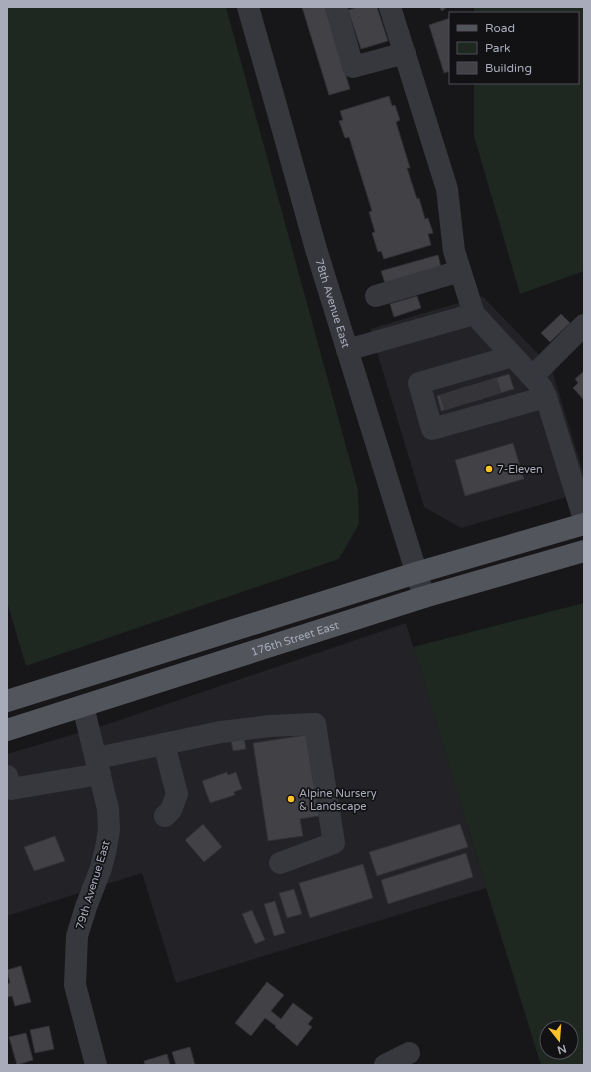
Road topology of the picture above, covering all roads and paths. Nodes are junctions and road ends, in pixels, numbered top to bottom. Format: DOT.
graph roads {
  1 [pos="248,7"];
  2 [pos="336,7"];
  3 [pos="390,7"];
  4 [pos="404,53"];
  5 [pos="460,271"];
  6 [pos="376,296"];
  7 [pos="474,314"];
  8 [pos="584,325"];
  9 [pos="347,350"];
  10 [pos="513,356"];
  11 [pos="532,377"];
  12 [pos="546,397"];
  13 [pos="584,519"];
  14 [pos="584,524"];
  15 [pos="584,551"];
  16 [pos="416,573"];
  17 [pos="424,597"];
  18 [pos="7,701"];
  19 [pos="83,706"];
  20 [pos="7,730"];
  21 [pos="164,744"];
  22 [pos="98,766"];
  23 [pos="7,776"];
  24 [pos="165,816"];
  25 [pos="280,863"];
  26 [pos="408,1053"];
  27 [pos="96,1065"];
  28 [pos="385,1065"];
  1 -- 9 [label="street, 78th Avenue East"];
  2 -- 4 [label="street"];
  3 -- 4 [label="street"];
  4 -- 5 [label="street"];
  5 -- 6 [label="street"];
  5 -- 7 [label="street"];
  7 -- 9 [label="street"];
  7 -- 10 [label="street"];
  8 -- 11 [label="street"];
  9 -- 16 [label="street, 78th Avenue East"];
  10 -- 11 [label="street"];
  10 -- 12 [label="street"];
  11 -- 12 [label="street"];
  12 -- 13 [label="street"];
  14 -- 16 [label="main road"];
  15 -- 17 [label="main road, 176th Street East"];
  16 -- 17 [label="street, 78th Avenue East"];
  16 -- 18 [label="main road"];
  17 -- 19 [label="main road, 176th Street East"];
  19 -- 20 [label="main road, 176th Street East"];
  19 -- 22 [label="street, 79th Avenue East"];
  21 -- 22 [label="street"];
  21 -- 24 [label="street"];
  21 -- 25 [label="street"];
  22 -- 23 [label="street"];
  22 -- 27 [label="street, 79th Avenue East"];
  26 -- 28 [label="street"];
}
